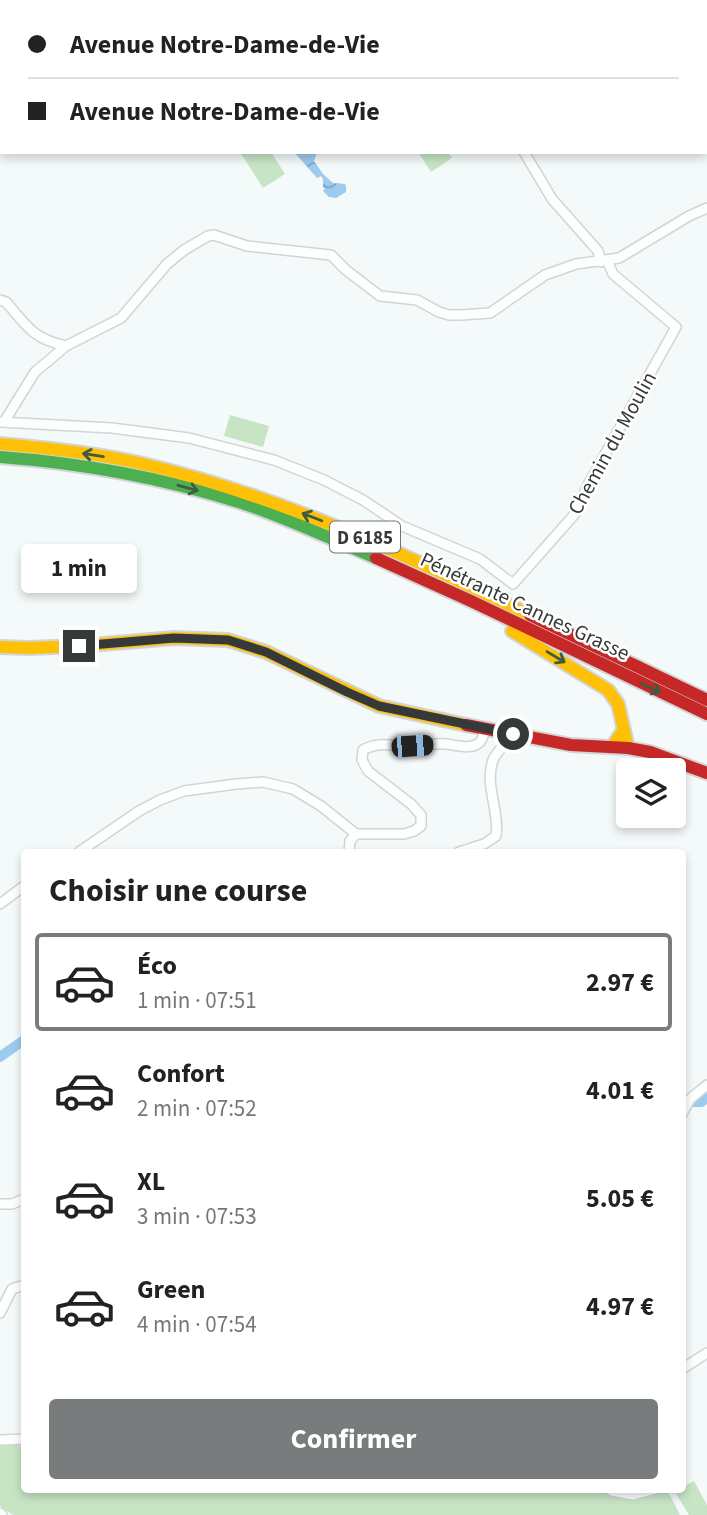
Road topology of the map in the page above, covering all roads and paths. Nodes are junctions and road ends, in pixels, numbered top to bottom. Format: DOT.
graph roads {
  1 [pos="525,154"];
  2 [pos="707,208"];
  3 [pos="604,261"];
  4 [pos="0,300"];
  5 [pos="66,346"];
  6 [pos="2,422"];
  7 [pos="0,444"];
  8 [pos="0,457"];
  9 [pos="435,585"];
  10 [pos="0,647"];
  11 [pos="607,650"];
  12 [pos="707,691"];
  13 [pos="707,700"];
  14 [pos="707,713"];
  15 [pos="485,728"];
  16 [pos="623,731"];
  17 [pos="513,734"];
  18 [pos="612,747"];
  19 [pos="628,748"];
  20 [pos="707,773"];
  21 [pos="356,834"];
  22 [pos="83,849"];
  23 [pos="350,849"];
  24 [pos="468,849"];
  25 [pos="21,888"];
  26 [pos="0,904"];
  27 [pos="707,1085"];
  28 [pos="686,1107"];
  29 [pos="21,1200"];
  30 [pos="0,1204"];
  31 [pos="21,1286"];
  32 [pos="0,1313"];
  33 [pos="707,1353"];
  34 [pos="686,1366"];
  35 [pos="21,1439"];
  36 [pos="0,1440"];
  37 [pos="622,1493"];
  38 [pos="641,1493"];
  1 -- 3 [label="street"];
  2 -- 3 [label="street"];
  3 -- 5 [label="street"];
  3 -- 6 [label="street, Chemin du Moulin"];
  4 -- 5 [label="street"];
  5 -- 6 [label="street"];
  11 -- 7 [label="main road, Pénétrante Cannes Grasse / D 6185, one-way"];
  8 -- 9 [label="main road, Pénétrante Cannes Grasse / D 6185, one-way"];
  9 -- 14 [label="main road, Pénétrante Cannes Grasse / D 6185, one-way"];
  9 -- 16 [label="main road, one-way"];
  10 -- 15 [label="main road"];
  11 -- 12 [label="main road"];
  11 -- 13 [label="main road, Pénétrante Cannes Grasse / D 6185"];
  15 -- 17 [label="main road"];
  15 -- 21 [label="street"];
  16 -- 18 [label="main road"];
  16 -- 19 [label="main road"];
  17 -- 18 [label="main road"];
  17 -- 24 [label="street"];
  18 -- 19 [label="main road"];
  19 -- 20 [label="main road"];
  21 -- 22 [label="street"];
  21 -- 23 [label="street"];
  25 -- 26 [label="street"];
  27 -- 28 [label="street"];
  29 -- 30 [label="street"];
  31 -- 32 [label="street"];
  33 -- 34 [label="street"];
  35 -- 36 [label="street"];
  37 -- 38 [label="street"];
}
